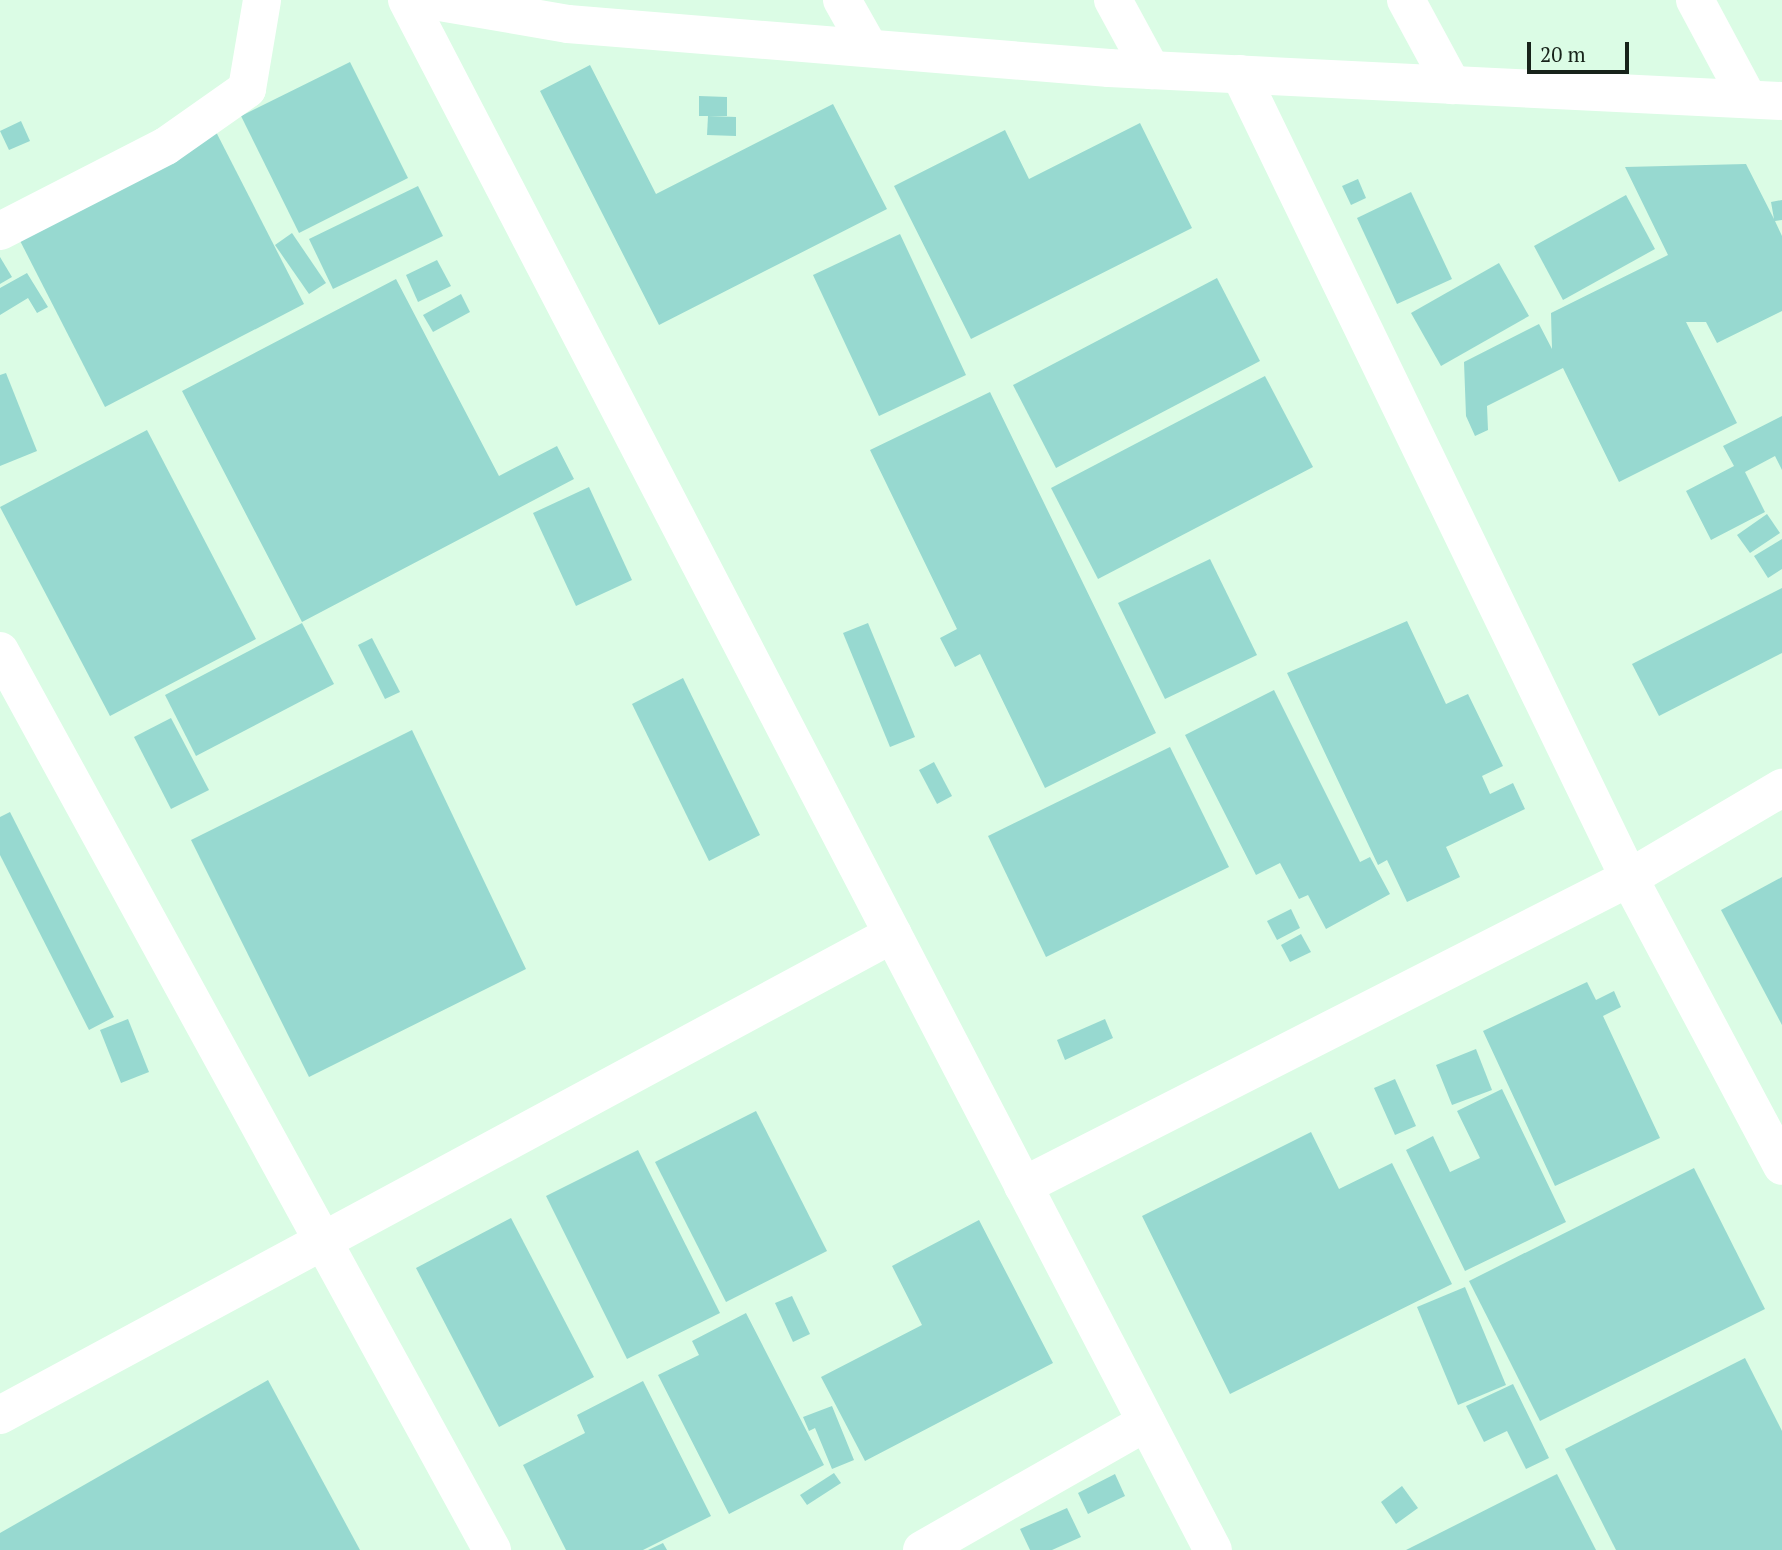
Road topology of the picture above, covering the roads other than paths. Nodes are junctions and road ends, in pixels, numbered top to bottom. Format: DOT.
graph roads {
  1 [pos="262,0"];
  2 [pos="407,0"];
  3 [pos="428,0"];
  4 [pos="842,0"];
  5 [pos="1113,0"];
  6 [pos="1406,0"];
  7 [pos="1695,0"];
  8 [pos="562,12"];
  9 [pos="869,48"];
  10 [pos="1151,70"];
  11 [pos="1240,74"];
  12 [pos="1452,85"];
  13 [pos="1765,100"];
  14 [pos="0,231"];
  15 [pos="0,651"];
  16 [pos="1782,788"];
  17 [pos="1629,878"];
  18 [pos="892,934"];
  19 [pos="1782,1166"];
  20 [pos="1023,1186"];
  21 [pos="324,1246"];
  22 [pos="0,1415"];
  23 [pos="1146,1422"];
  24 [pos="492,1550"];
  25 [pos="922,1550"];
  26 [pos="1213,1550"];
  1 -- 14 [label="street"];
  2 -- 18 [label="street"];
  3 -- 8 [label="street"];
  4 -- 9 [label="street"];
  5 -- 10 [label="street"];
  6 -- 12 [label="street"];
  7 -- 13 [label="street"];
  8 -- 9 [label="street"];
  9 -- 10 [label="street"];
  10 -- 11 [label="street"];
  11 -- 12 [label="street"];
  11 -- 17 [label="street"];
  12 -- 13 [label="street"];
  15 -- 21 [label="street"];
  16 -- 17 [label="street"];
  17 -- 19 [label="street"];
  17 -- 20 [label="street"];
  18 -- 20 [label="street"];
  18 -- 21 [label="street"];
  20 -- 23 [label="street"];
  21 -- 22 [label="street"];
  21 -- 24 [label="street"];
  23 -- 25 [label="street"];
  23 -- 26 [label="street"];
}
